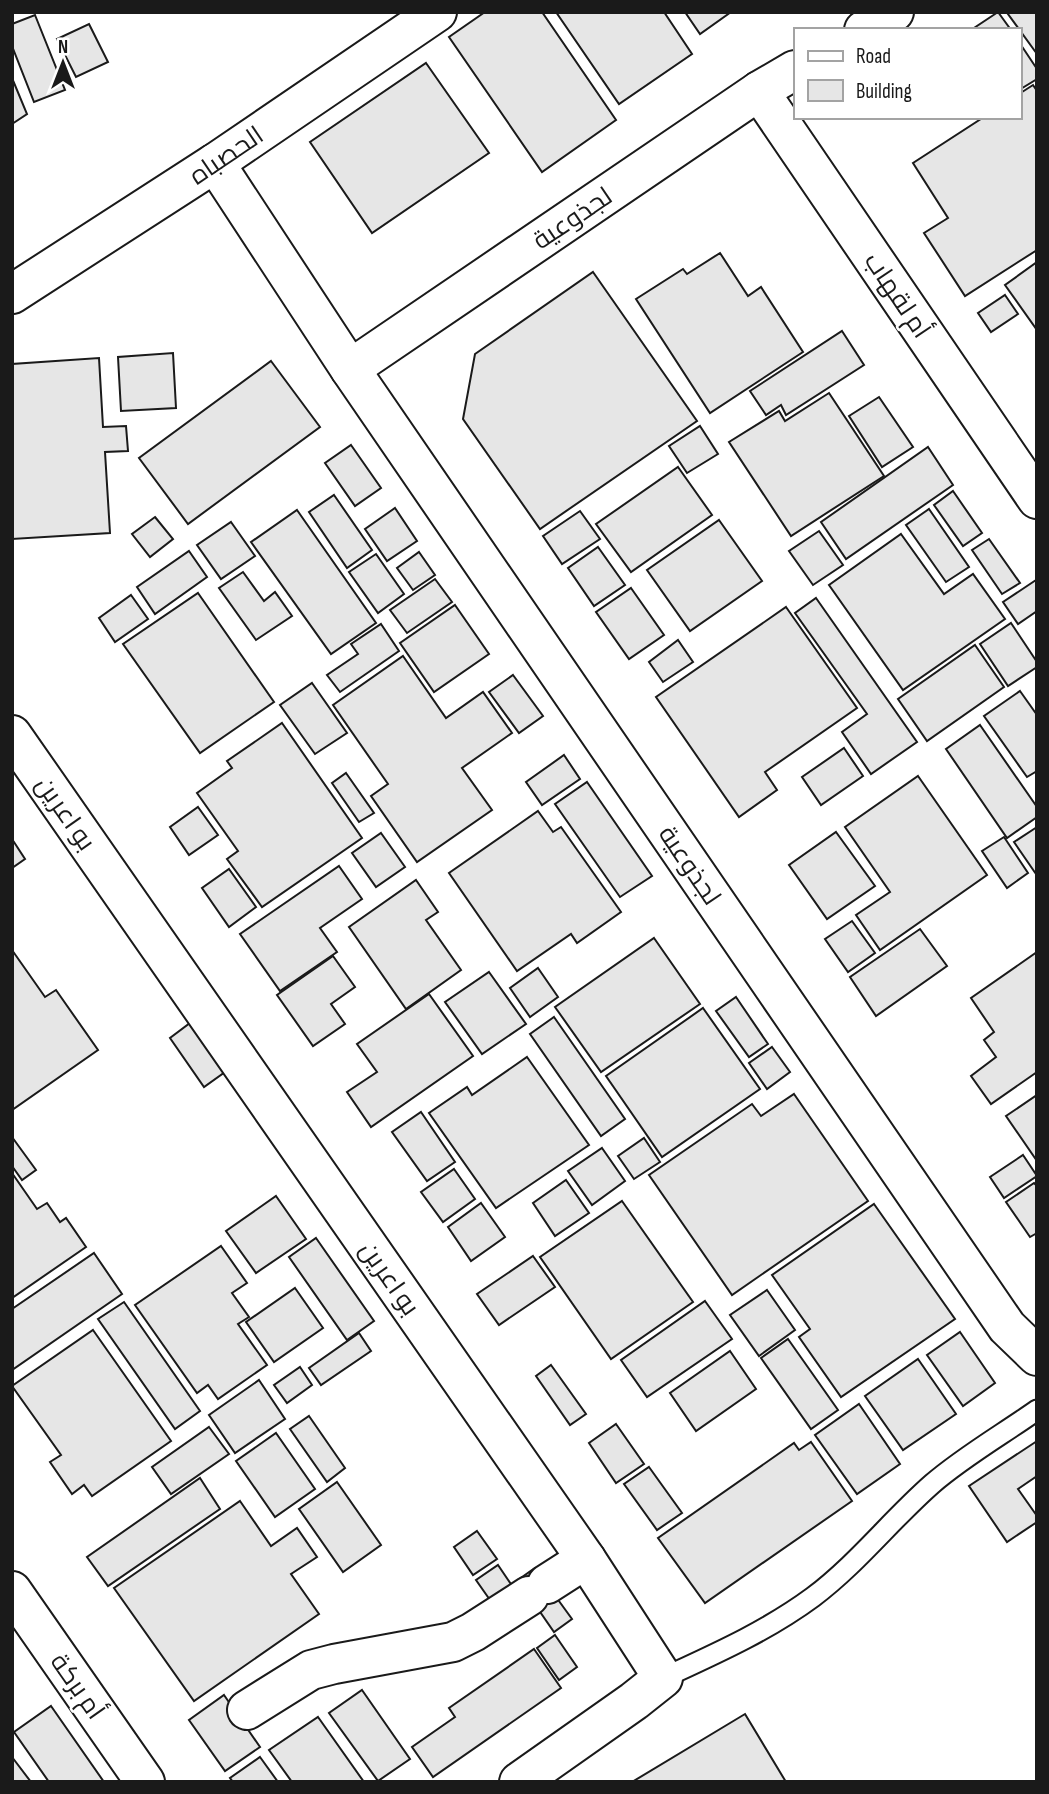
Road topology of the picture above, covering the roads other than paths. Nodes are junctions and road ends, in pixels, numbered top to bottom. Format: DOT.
graph roads {
  1 [pos="437,12"];
  2 [pos="894,12"];
  3 [pos="867,28"];
  4 [pos="794,71"];
  5 [pos="760,91"];
  6 [pos="215,163"];
  7 [pos="12,294"];
  8 [pos="350,369"];
  9 [pos="1037,499"];
  10 [pos="12,735"];
  11 [pos="1037,1356"];
  12 [pos="1037,1410"];
  13 [pos="586,1559"];
  14 [pos="12,1591"];
  15 [pos="663,1678"];
  16 [pos="247,1710"];
  17 [pos="145,1782"];
  18 [pos="519,1782"];
  1 -- 6 [label="street, الحصباه"];
  2 -- 3 [label="street"];
  4 -- 5 [label="street, لجذوعية"];
  5 -- 8 [label="street, لجذوعية"];
  5 -- 9 [label="street, أم لقهاب"];
  6 -- 7 [label="street, الحصباه"];
  6 -- 8 [label="street, لجذوعية"];
  8 -- 11 [label="street, لجذوعية"];
  10 -- 13 [label="street, بو اعرين"];
  12 -- 15 [label="lane"];
  13 -- 15 [label="street, بو اعرين"];
  13 -- 16 [label="street"];
  14 -- 17 [label="street, أم بركة"];
  15 -- 18 [label="street"];
}
